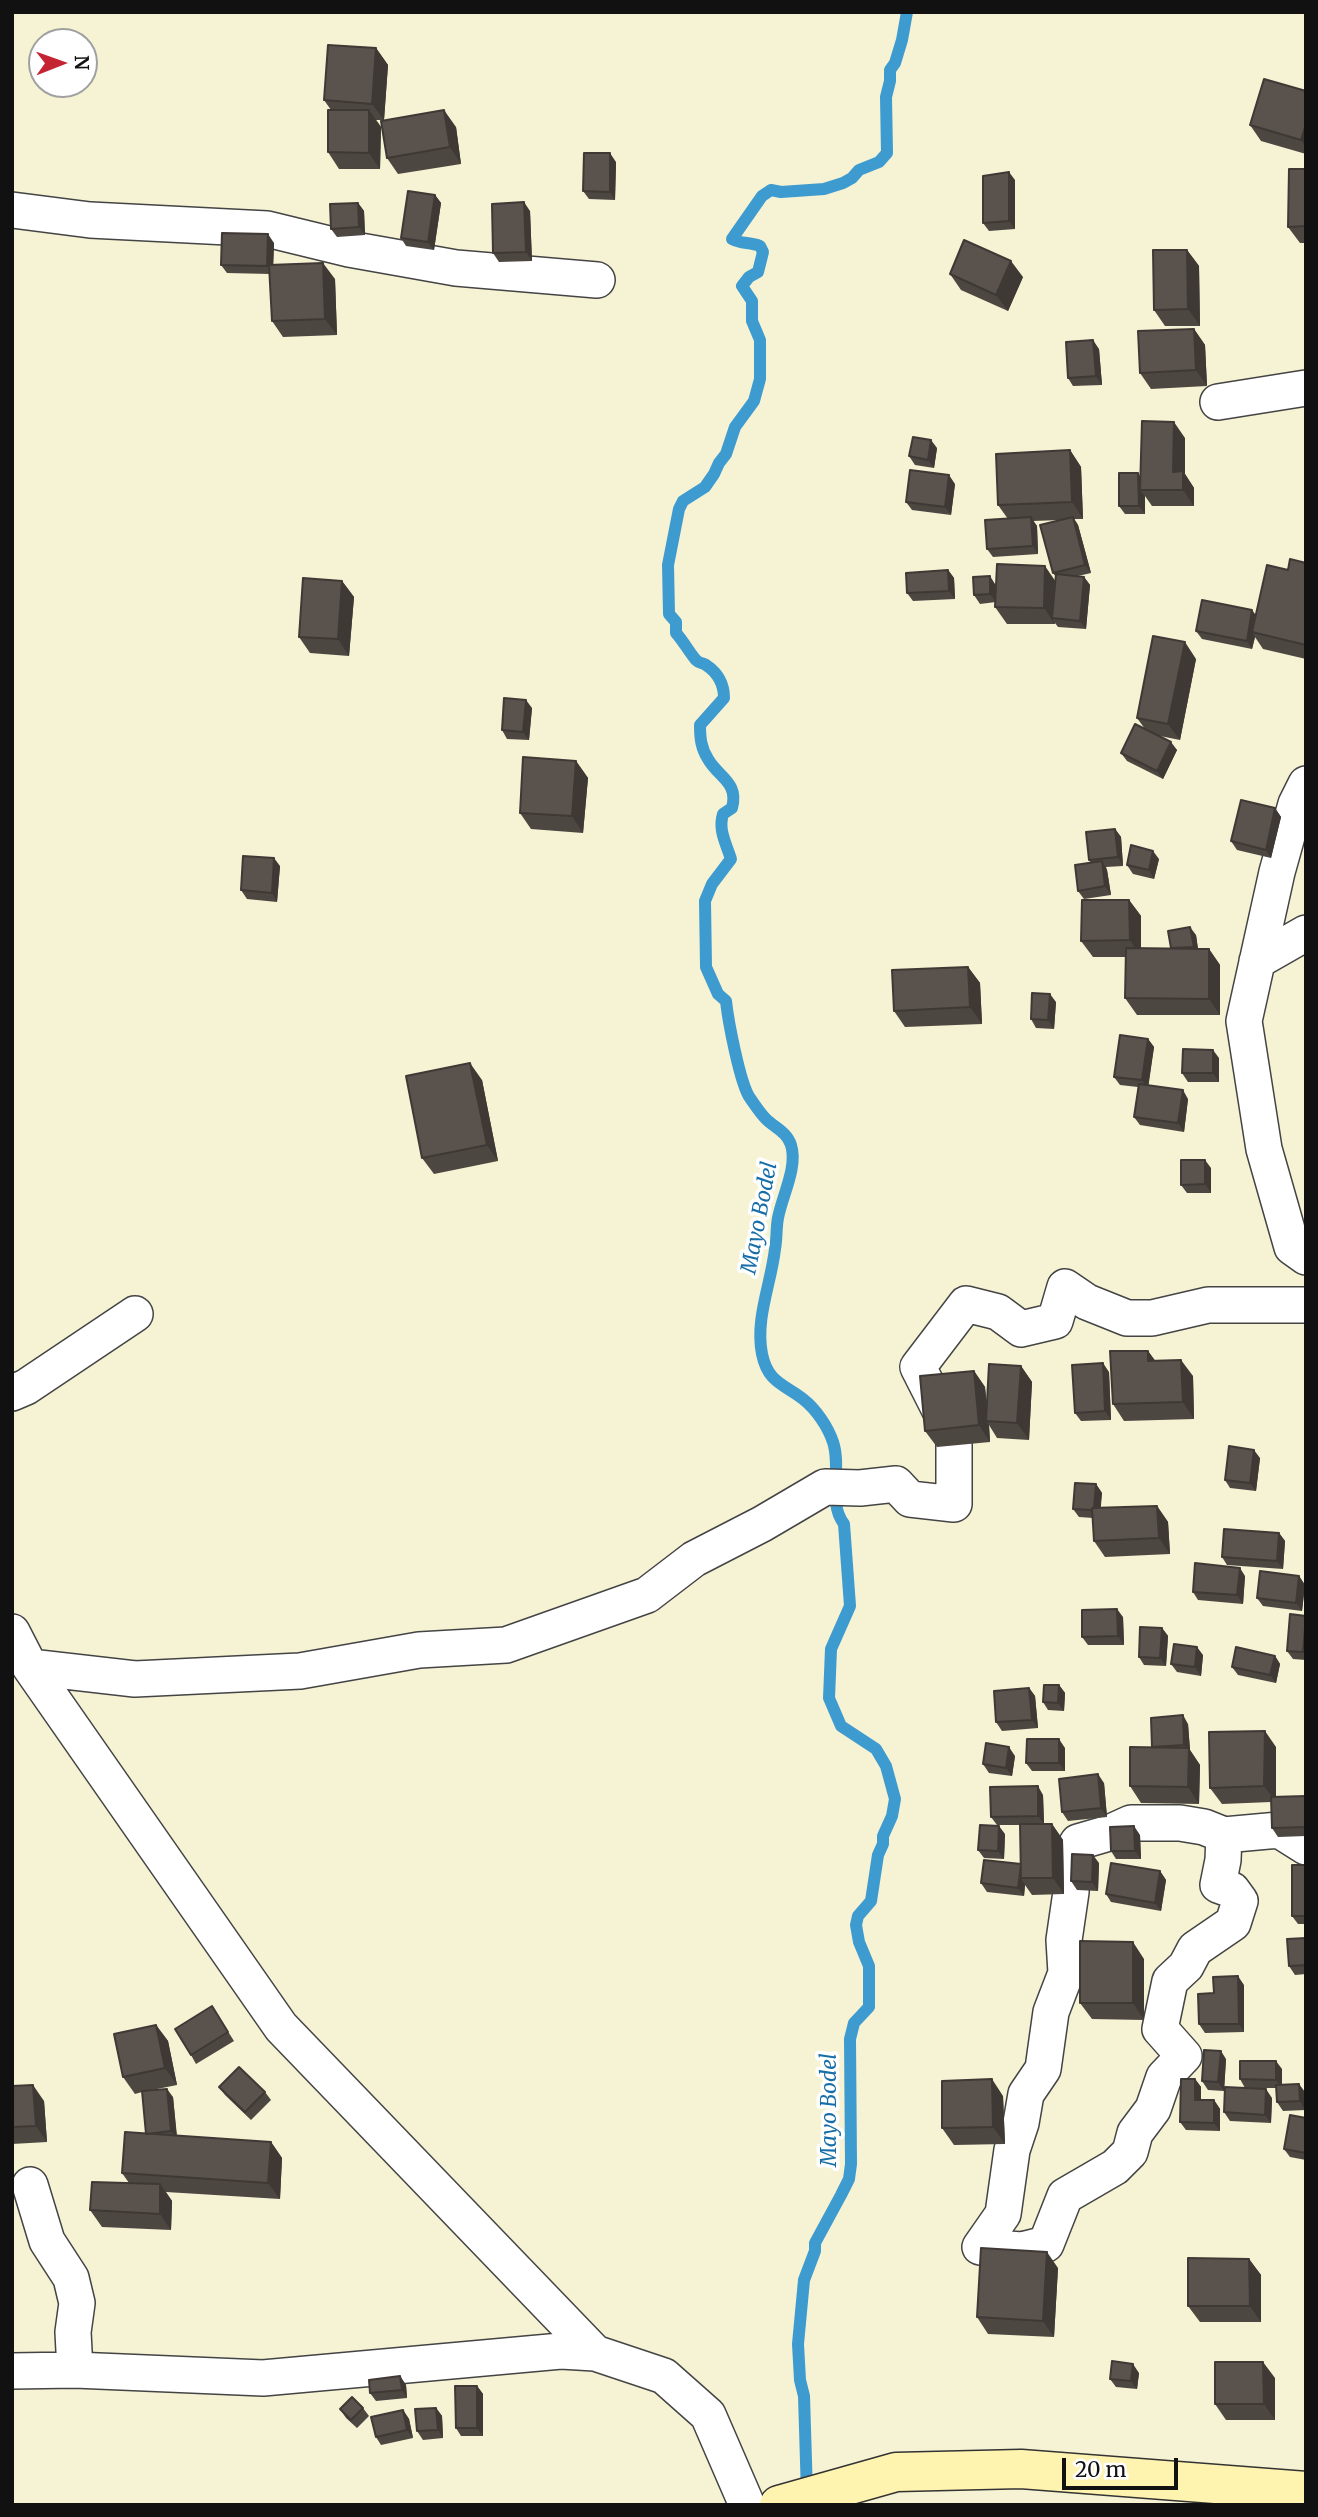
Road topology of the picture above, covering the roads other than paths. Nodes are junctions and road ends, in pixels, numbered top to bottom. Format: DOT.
graph roads {
  1 [pos="12,209"];
  2 [pos="597,280"];
  3 [pos="1306,388"];
  4 [pos="1218,402"];
  5 [pos="1306,784"];
  6 [pos="1291,876"];
  7 [pos="1306,933"];
  8 [pos="1256,961"];
  9 [pos="1306,1257"];
  10 [pos="1306,1305"];
  11 [pos="135,1314"];
  12 [pos="12,1393"];
  13 [pos="12,1632"];
  14 [pos="30,1667"];
  15 [pos="1224,1835"];
  16 [pos="1306,1847"];
  17 [pos="30,2185"];
  18 [pos="595,2353"];
  19 [pos="75,2370"];
  20 [pos="12,2371"];
  21 [pos="1306,2491"];
  22 [pos="797,2500"];
  23 [pos="747,2505"];
  1 -- 2 [label="street"];
  3 -- 4 [label="street"];
  5 -- 6 [label="street"];
  6 -- 8 [label="street"];
  7 -- 8 [label="street"];
  8 -- 9 [label="street"];
  10 -- 14 [label="street"];
  11 -- 12 [label="street"];
  13 -- 14 [label="street"];
  14 -- 18 [label="street"];
  15 -- 15 [label="street"];
  15 -- 16 [label="street"];
  17 -- 19 [label="street"];
  18 -- 19 [label="street"];
  18 -- 23 [label="street"];
  19 -- 20 [label="street"];
  21 -- 22 [label="street"];
}
